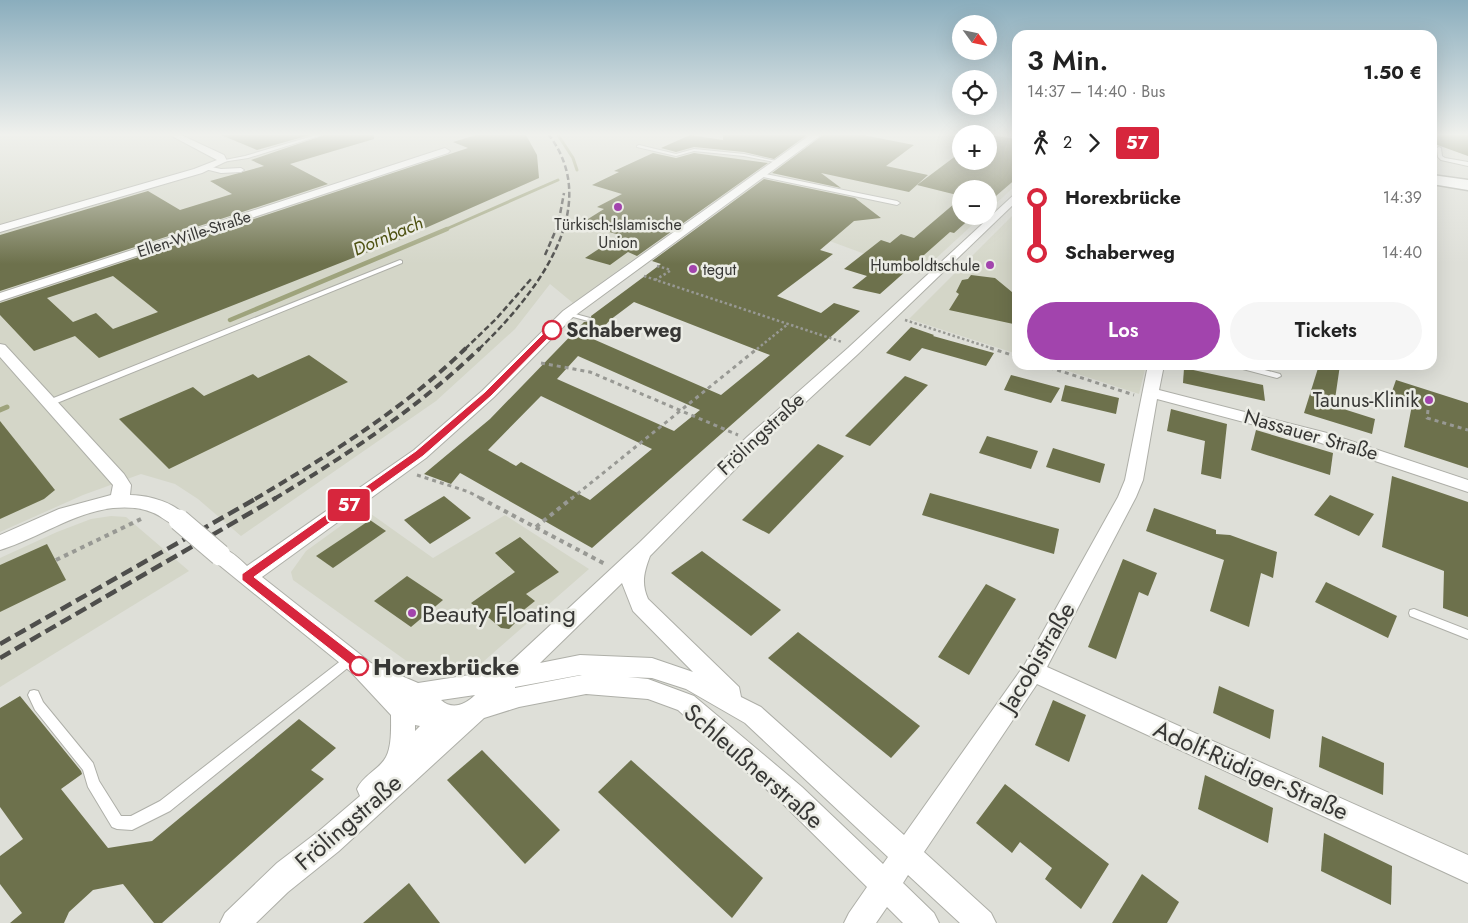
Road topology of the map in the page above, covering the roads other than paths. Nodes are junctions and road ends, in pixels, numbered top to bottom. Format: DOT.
graph roads {
  1 [pos="173,178"];
  2 [pos="362,178"];
  3 [pos="757,178"];
  4 [pos="776,178"];
  5 [pos="1437,179"];
  6 [pos="1468,185"];
  7 [pos="1437,186"];
  8 [pos="1468,192"];
  9 [pos="1012,200"];
  10 [pos="897,203"];
  11 [pos="0,229"];
  12 [pos="400,262"];
  13 [pos="0,297"];
  14 [pos="568,314"];
  15 [pos="588,318"];
  16 [pos="0,348"];
  17 [pos="1155,370"];
  18 [pos="1256,370"];
  19 [pos="1277,376"];
  20 [pos="1150,397"];
  21 [pos="49,403"];
  22 [pos="1468,486"];
  23 [pos="120,500"];
  24 [pos="0,543"];
  25 [pos="647,547"];
  26 [pos="246,577"];
  27 [pos="1414,613"];
  28 [pos="1468,635"];
  29 [pos="357,664"];
  30 [pos="1033,671"];
  31 [pos="510,678"];
  32 [pos="34,695"];
  33 [pos="410,702"];
  34 [pos="475,711"];
  35 [pos="753,715"];
  36 [pos="443,720"];
  37 [pos="406,763"];
  38 [pos="906,857"];
  39 [pos="1468,869"];
  40 [pos="886,886"];
  41 [pos="235,923"];
  42 [pos="859,923"];
  43 [pos="924,923"];
  44 [pos="981,923"];
  1 -- 11 [label="street"];
  2 -- 13 [label="street, Ellen-Wille-Straße"];
  3 -- 14 [label="street"];
  4 -- 10 [label="lane"];
  5 -- 6 [label="street"];
  7 -- 8 [label="street"];
  9 -- 25 [label="street, Frölingstraße"];
  12 -- 21 [label="lane"];
  14 -- 15 [label="lane"];
  14 -- 26 [label="street"];
  16 -- 21 [label="street"];
  17 -- 20 [label="street, Jacobistraße"];
  18 -- 19 [label="lane"];
  20 -- 22 [label="street, Nassauer Straße"];
  20 -- 30 [label="street, Jacobistraße"];
  21 -- 23 [label="street"];
  23 -- 24 [label="street"];
  23 -- 26 [label="street, bridge"];
  25 -- 31 [label="street, Frölingstraße"];
  25 -- 35 [label="street, Schleußnerstraße"];
  26 -- 29 [label="street"];
  27 -- 28 [label="lane"];
  29 -- 32 [label="lane"];
  29 -- 33 [label="street"];
  30 -- 38 [label="street, Jacobistraße"];
  30 -- 39 [label="street, Adolf-Rüdiger-Straße"];
  31 -- 33 [label="street, Schleußnerstraße"];
  31 -- 34 [label="street, Frölingstraße"];
  31 -- 35 [label="street, Schleußnerstraße"];
  31 -- 36 [label="street, Frölingstraße"];
  33 -- 36 [label="street, Schleußnerstraße"];
  33 -- 37 [label="street, Frölingstraße"];
  34 -- 36 [label="street, Schleußnerstraße"];
  34 -- 37 [label="street, Frölingstraße"];
  34 -- 40 [label="street, Schleußnerstraße"];
  35 -- 38 [label="street, Schleußnerstraße"];
  36 -- 37 [label="street, Frölingstraße"];
  37 -- 41 [label="street, Frölingstraße"];
  38 -- 40 [label="street, Jacobistraße"];
  38 -- 44 [label="street, Schleußnerstraße"];
  40 -- 42 [label="street, Jacobistraße"];
  40 -- 43 [label="street, Schleußnerstraße"];
}
